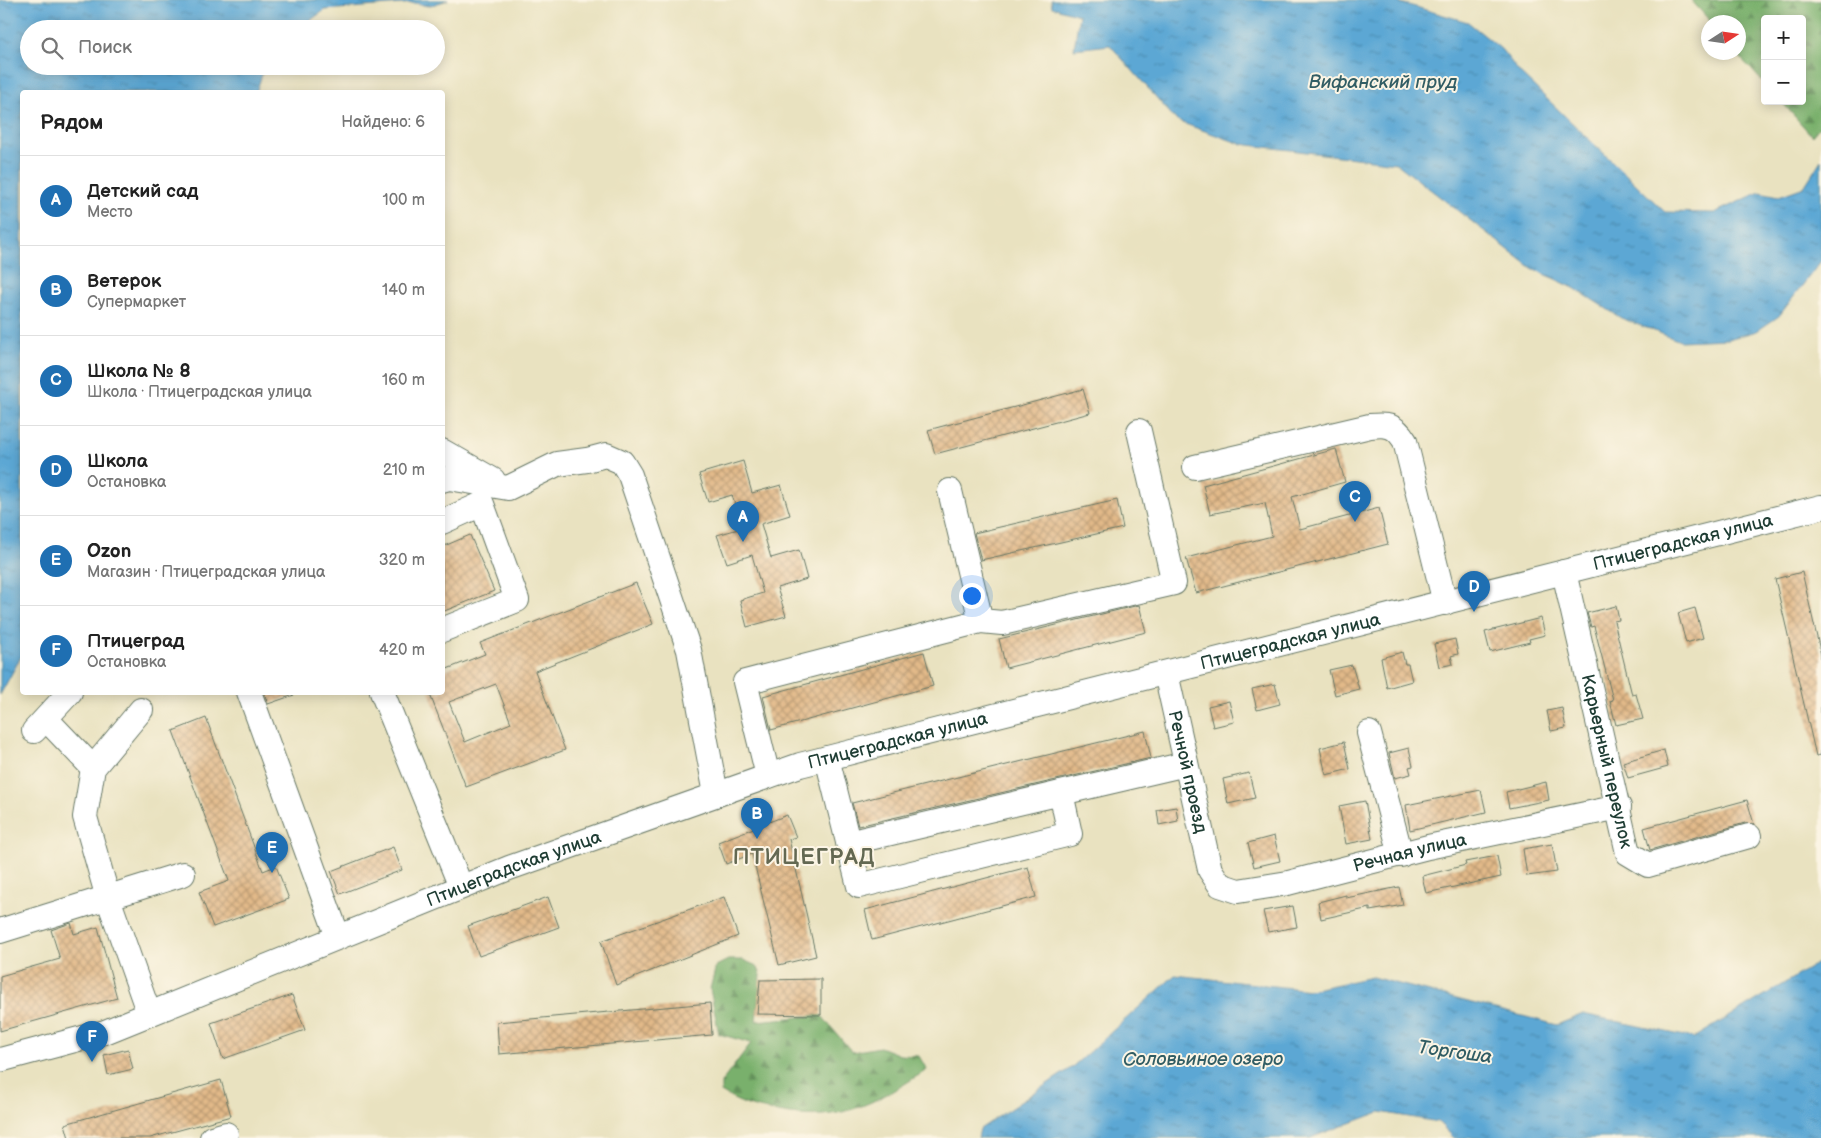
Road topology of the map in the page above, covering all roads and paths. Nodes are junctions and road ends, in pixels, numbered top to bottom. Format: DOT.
graph roads {
  1 [pos="1139,431"];
  2 [pos="445,452"];
  3 [pos="1195,467"];
  4 [pos="445,479"];
  5 [pos="508,488"];
  6 [pos="950,491"];
  7 [pos="1821,507"];
  8 [pos="445,521"];
  9 [pos="1564,572"];
  10 [pos="1445,603"];
  11 [pos="981,621"];
  12 [pos="445,629"];
  13 [pos="1166,673"];
  14 [pos="67,695"];
  15 [pos="250,695"];
  16 [pos="383,695"];
  17 [pos="141,710"];
  18 [pos="1369,733"];
  19 [pos="827,758"];
  20 [pos="1186,764"];
  21 [pos="93,768"];
  22 [pos="768,776"];
  23 [pos="1061,793"];
  24 [pos="716,794"];
  25 [pos="1619,807"];
  26 [pos="1749,836"];
  27 [pos="848,843"];
  28 [pos="1401,856"];
  29 [pos="1210,870"];
  30 [pos="183,874"];
  31 [pos="461,887"];
  32 [pos="108,898"];
  33 [pos="0,931"];
  34 [pos="338,937"];
  35 [pos="149,1014"];
  36 [pos="0,1060"];
  1 -- 11 [label="street"];
  2 -- 5 [label="street"];
  3 -- 10 [label="street"];
  4 -- 5 [label="street"];
  5 -- 24 [label="street"];
  6 -- 11 [label="street"];
  7 -- 9 [label="street, Птицеградская улица"];
  8 -- 12 [label="street"];
  9 -- 10 [label="street, Птицеградская улица"];
  9 -- 25 [label="street, Карьерный переулок"];
  10 -- 13 [label="street, Птицеградская улица"];
  11 -- 22 [label="street"];
  13 -- 19 [label="street, Птицеградская улица"];
  13 -- 20 [label="street, Речной проезд"];
  14 -- 21 [label="street"];
  15 -- 34 [label="street"];
  16 -- 31 [label="street"];
  17 -- 21 [label="street"];
  18 -- 28 [label="street"];
  19 -- 22 [label="street, Птицеградская улица"];
  19 -- 27 [label="street"];
  20 -- 23 [label="street"];
  20 -- 29 [label="street, Речной проезд"];
  21 -- 32 [label="street"];
  22 -- 24 [label="street, Птицеградская улица"];
  23 -- 27 [label="street"];
  23 -- 27 [label="street"];
  24 -- 31 [label="street, Птицеградская улица"];
  25 -- 26 [label="street, Карьерный переулок"];
  25 -- 28 [label="street, Речная улица"];
  28 -- 29 [label="street, Речная улица"];
  30 -- 32 [label="street"];
  31 -- 34 [label="street, Птицеградская улица"];
  32 -- 33 [label="street"];
  32 -- 35 [label="street"];
  34 -- 35 [label="street, Птицеградская улица"];
  35 -- 36 [label="street, Птицеградская улица"];
}
